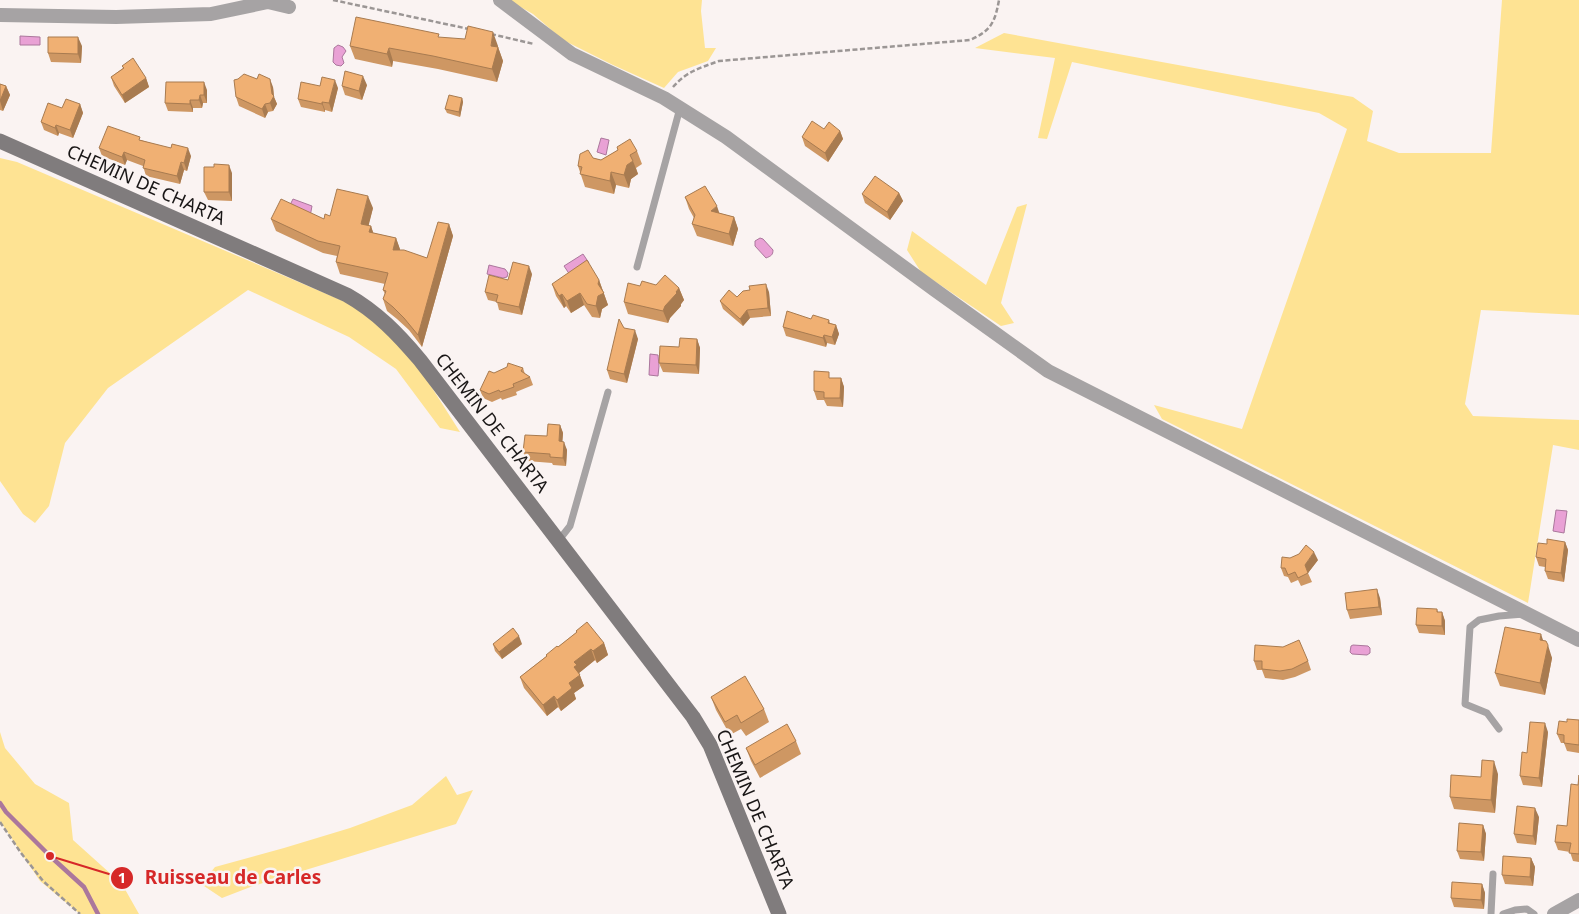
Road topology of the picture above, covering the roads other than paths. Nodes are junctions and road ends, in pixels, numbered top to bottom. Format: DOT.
graph roads {
  1 [pos="500,0"];
  2 [pos="289,7"];
  3 [pos="0,15"];
  4 [pos="680,108"];
  5 [pos="0,141"];
  6 [pos="637,267"];
  7 [pos="608,392"];
  8 [pos="559,540"];
  9 [pos="1529,613"];
  10 [pos="1579,640"];
  11 [pos="1499,729"];
  12 [pos="1493,874"];
  13 [pos="1579,900"];
  14 [pos="780,914"];
  15 [pos="1491,914"];
  16 [pos="1503,914"];
  17 [pos="1534,914"];
  18 [pos="1554,914"];
  1 -- 4 [label="street"];
  2 -- 3 [label="street"];
  4 -- 6 [label="lane"];
  4 -- 9 [label="street"];
  5 -- 8 [label="street, CHEMIN DE CHARTA"];
  7 -- 8 [label="lane"];
  8 -- 14 [label="street, CHEMIN DE CHARTA"];
  9 -- 10 [label="street"];
  9 -- 11 [label="lane"];
  12 -- 15 [label="lane"];
  13 -- 18 [label="street"];
  16 -- 17 [label="lane"];
}
